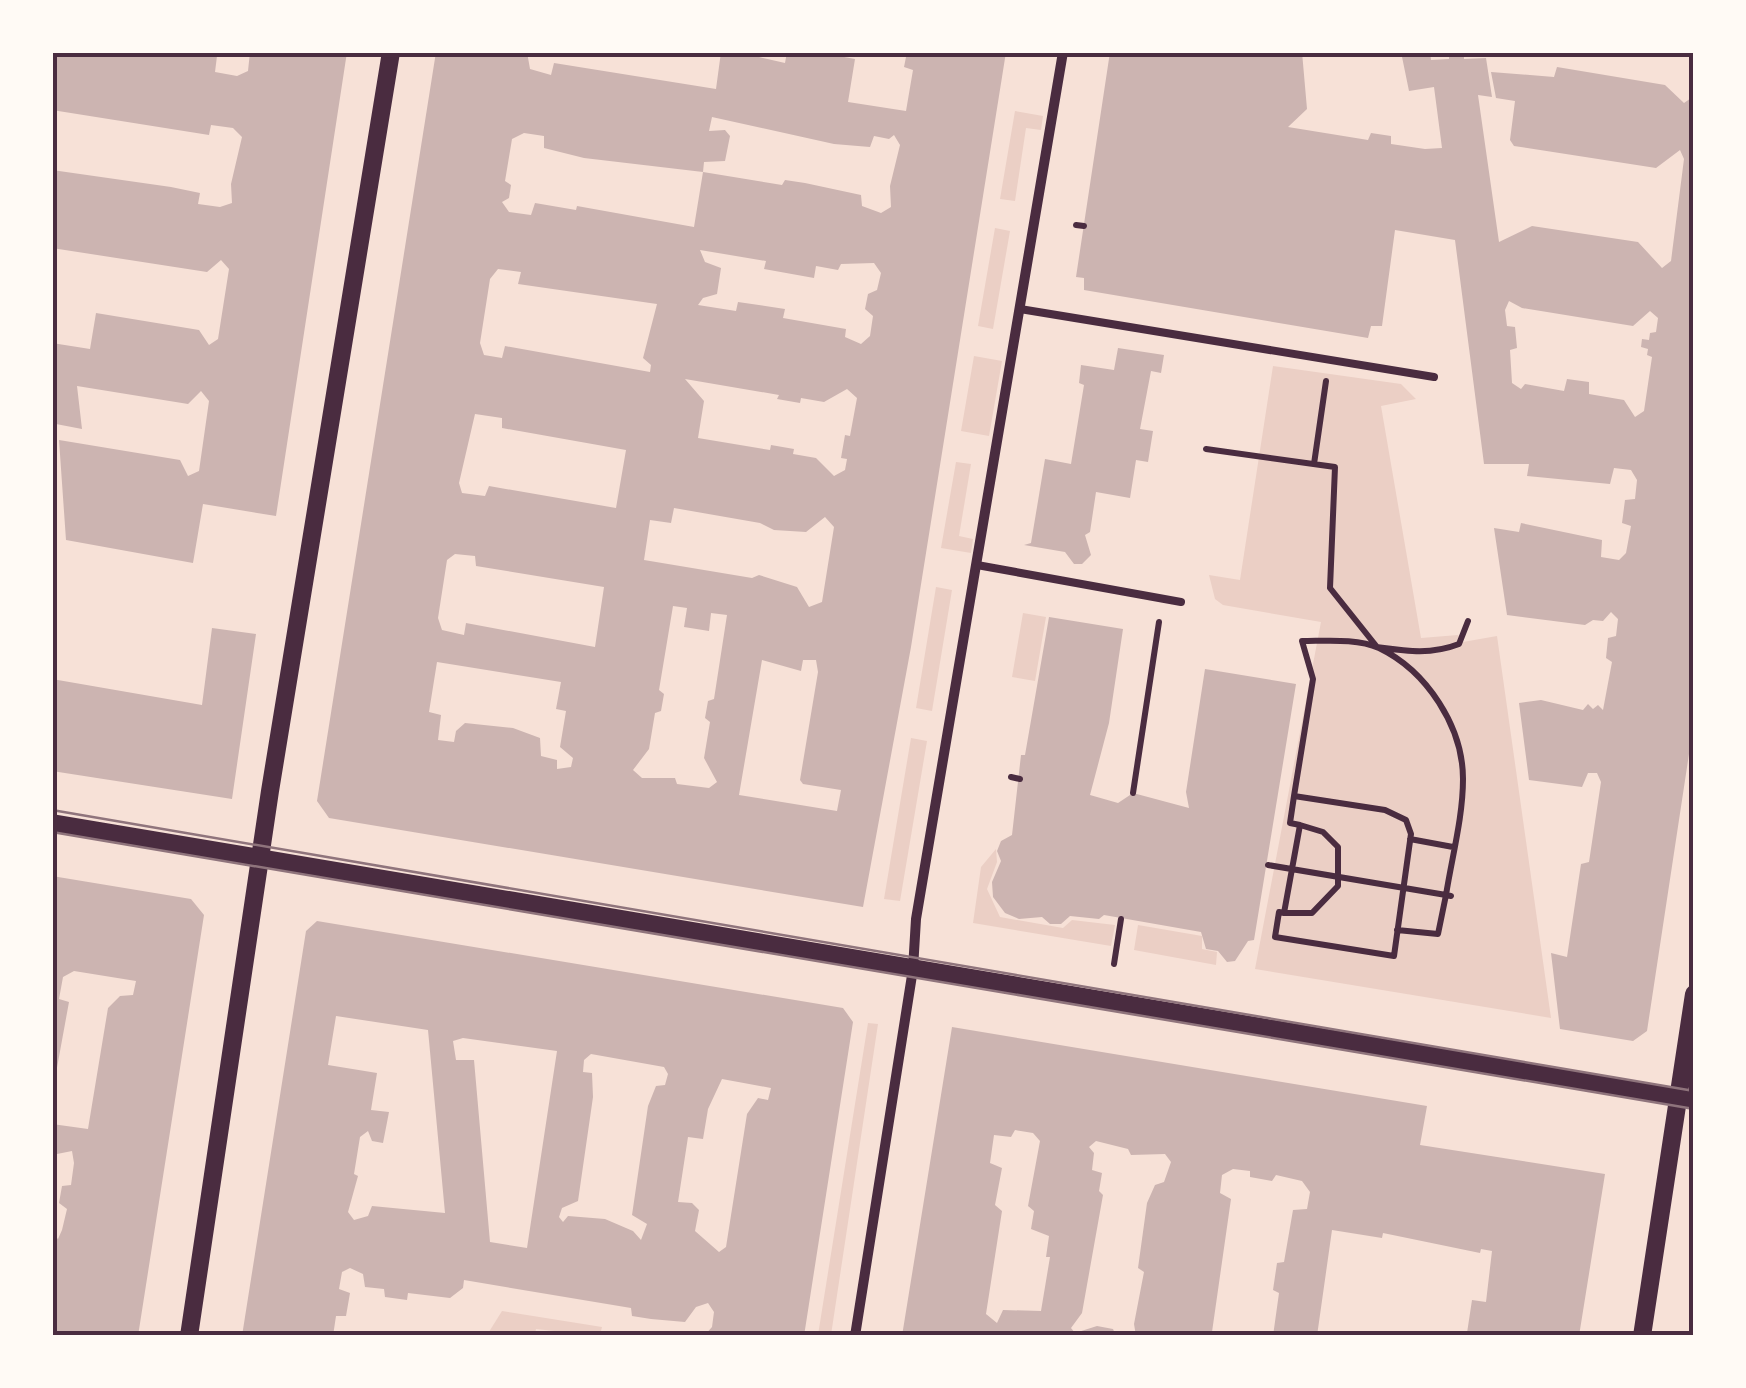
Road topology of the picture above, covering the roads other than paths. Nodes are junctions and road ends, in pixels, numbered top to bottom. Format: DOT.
graph roads {
  1 [pos="391,52"];
  2 [pos="1063,52"];
  3 [pos="1020,309"];
  4 [pos="1434,377"];
  5 [pos="976,565"];
  6 [pos="1181,602"];
  7 [pos="52,823"];
  8 [pos="260,859"];
  9 [pos="913,968"];
  10 [pos="1694,994"];
  11 [pos="1685,1099"];
  12 [pos="189,1336"];
  13 [pos="854,1336"];
  14 [pos="1642,1336"];
  1 -- 8 [label="street"];
  2 -- 3 [label="street"];
  3 -- 4 [label="lane"];
  3 -- 5 [label="street"];
  5 -- 6 [label="lane"];
  5 -- 9 [label="street"];
  7 -- 8 [label="street"];
  8 -- 9 [label="street"];
  8 -- 12 [label="street"];
  9 -- 11 [label="street"];
  9 -- 13 [label="street"];
  10 -- 11 [label="street"];
  11 -- 14 [label="street"];
}
